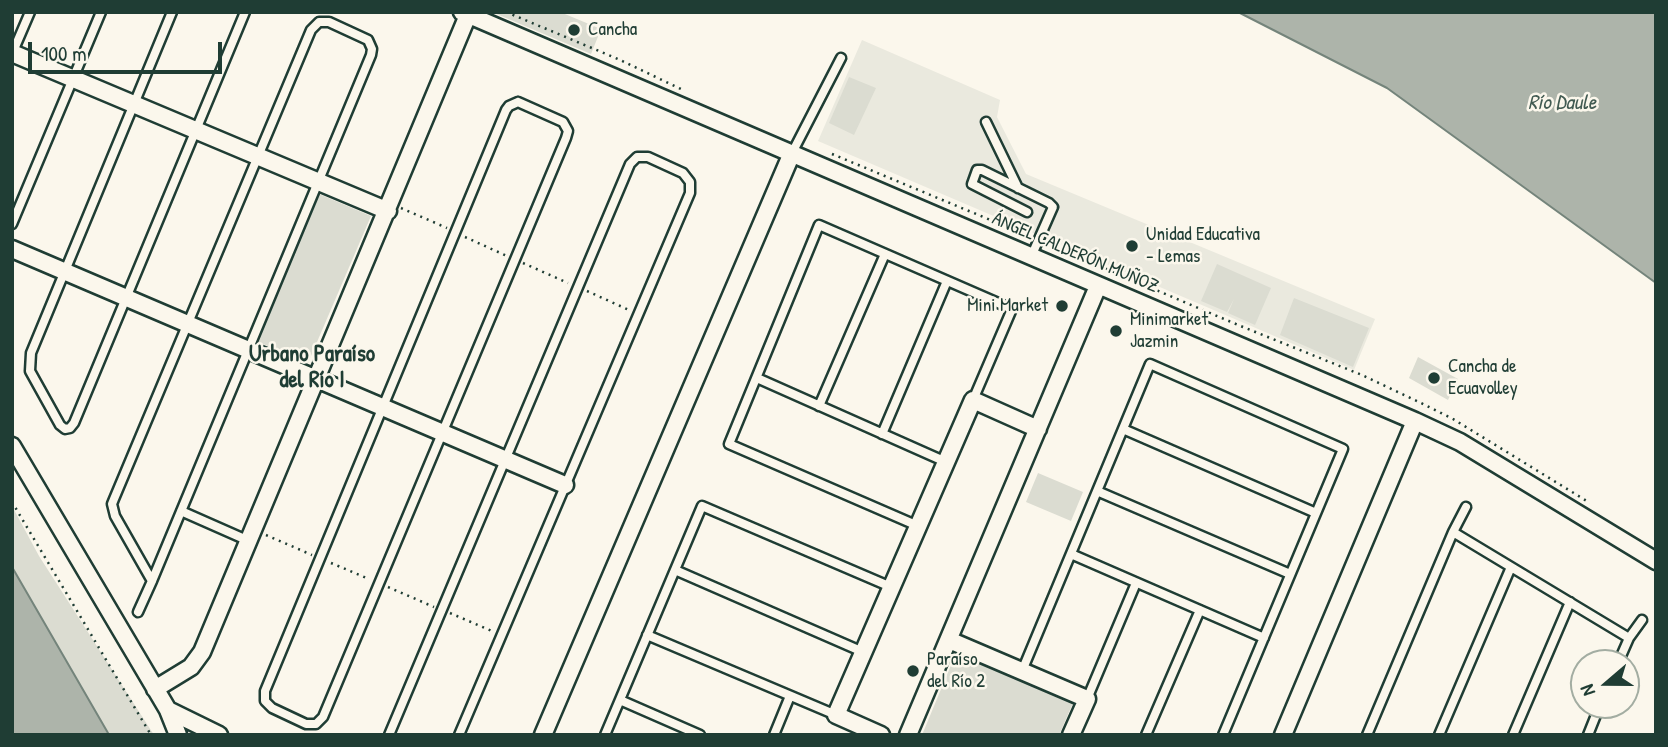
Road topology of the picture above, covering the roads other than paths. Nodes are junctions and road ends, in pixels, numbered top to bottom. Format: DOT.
graph roads {
  1 [pos="30,12"];
  2 [pos="101,12"];
  3 [pos="172,12"];
  4 [pos="245,12"];
  5 [pos="465,13"];
  6 [pos="12,53"];
  7 [pos="841,58"];
  8 [pos="73,78"];
  9 [pos="134,104"];
  10 [pos="986,121"];
  11 [pos="196,130"];
  12 [pos="792,153"];
  13 [pos="258,156"];
  14 [pos="318,181"];
  15 [pos="1018,188"];
  16 [pos="388,211"];
  17 [pos="1027,212"];
  18 [pos="12,224"];
  19 [pos="12,249"];
  20 [pos="885,254"];
  21 [pos="1031,257"];
  22 [pos="65,272"];
  23 [pos="947,281"];
  24 [pos="1098,286"];
  25 [pos="126,298"];
  26 [pos="187,324"];
  27 [pos="248,350"];
  28 [pos="757,378"];
  29 [pos="317,379"];
  30 [pos="973,400"];
  31 [pos="820,406"];
  32 [pos="383,407"];
  33 [pos="1415,421"];
  34 [pos="1038,429"];
  35 [pos="1123,429"];
  36 [pos="442,433"];
  37 [pos="882,434"];
  38 [pos="12,446"];
  39 [pos="505,460"];
  40 [pos="946,462"];
  41 [pos="565,485"];
  42 [pos="1097,491"];
  43 [pos="1466,507"];
  44 [pos="181,511"];
  45 [pos="1316,513"];
  46 [pos="918,526"];
  47 [pos="1453,532"];
  48 [pos="248,541"];
  49 [pos="1070,554"];
  50 [pos="1656,561"];
  51 [pos="1511,567"];
  52 [pos="675,570"];
  53 [pos="1290,574"];
  54 [pos="152,582"];
  55 [pos="1136,583"];
  56 [pos="891,587"];
  57 [pos="1570,602"];
  58 [pos="1200,610"];
  59 [pos="138,612"];
  60 [pos="1642,620"];
  61 [pos="647,635"];
  62 [pos="1264,638"];
  63 [pos="1629,638"];
  64 [pos="949,640"];
  65 [pos="1624,649"];
  66 [pos="863,652"];
  67 [pos="1021,671"];
  68 [pos="155,689"];
  69 [pos="790,696"];
  70 [pos="1087,699"];
  71 [pos="620,701"];
  72 [pos="168,710"];
  73 [pos="836,715"];
  74 [pos="853,729"];
  75 [pos="218,734"];
  76 [pos="1073,734"];
  77 [pos="178,735"];
  78 [pos="195,735"];
  79 [pos="389,735"];
  80 [pos="459,735"];
  81 [pos="543,735"];
  82 [pos="606,735"];
  83 [pos="700,735"];
  84 [pos="774,735"];
  85 [pos="881,735"];
  86 [pos="908,735"];
  87 [pos="1146,735"];
  88 [pos="1223,735"];
  89 [pos="1283,735"];
  90 [pos="1367,735"];
  91 [pos="1440,735"];
  92 [pos="1513,735"];
  1 -- 6 [label="lane"];
  2 -- 8 [label="lane"];
  3 -- 9 [label="lane"];
  4 -- 11 [label="lane"];
  5 -- 12 [label="street, ÁNGEL CALDERÓN MUÑOZ"];
  5 -- 16 [label="street"];
  6 -- 8 [label="street"];
  7 -- 12 [label="lane"];
  8 -- 9 [label="street"];
  8 -- 18 [label="lane"];
  9 -- 11 [label="street"];
  9 -- 22 [label="lane"];
  10 -- 15 [label="lane"];
  11 -- 13 [label="street"];
  11 -- 25 [label="lane"];
  12 -- 21 [label="street, ÁNGEL CALDERÓN MUÑOZ"];
  12 -- 81 [label="street"];
  13 -- 14 [label="street"];
  13 -- 14 [label="lane"];
  13 -- 26 [label="lane"];
  14 -- 16 [label="street"];
  14 -- 27 [label="lane"];
  15 -- 17 [label="lane"];
  15 -- 21 [label="lane"];
  16 -- 29 [label="street"];
  19 -- 22 [label="street"];
  20 -- 23 [label="lane"];
  20 -- 28 [label="lane"];
  20 -- 31 [label="lane"];
  21 -- 24 [label="street, ÁNGEL CALDERÓN MUÑOZ"];
  22 -- 25 [label="street"];
  22 -- 25 [label="lane"];
  23 -- 30 [label="lane"];
  23 -- 37 [label="lane"];
  24 -- 33 [label="street, ÁNGEL CALDERÓN MUÑOZ"];
  24 -- 34 [label="street"];
  25 -- 26 [label="street"];
  26 -- 27 [label="street"];
  26 -- 54 [label="lane"];
  27 -- 29 [label="street"];
  27 -- 44 [label="lane"];
  28 -- 31 [label="lane"];
  28 -- 46 [label="lane"];
  29 -- 32 [label="street"];
  29 -- 48 [label="street"];
  30 -- 34 [label="street"];
  30 -- 40 [label="street"];
  31 -- 37 [label="lane"];
  32 -- 36 [label="street"];
  32 -- 36 [label="lane"];
  32 -- 36 [label="lane"];
  33 -- 50 [label="street, ÁNGEL CALDERÓN MUÑOZ"];
  33 -- 89 [label="street"];
  34 -- 64 [label="street"];
  35 -- 42 [label="lane"];
  35 -- 45 [label="lane"];
  35 -- 45 [label="lane"];
  36 -- 39 [label="street"];
  37 -- 40 [label="lane"];
  38 -- 68 [label="street"];
  39 -- 41 [label="street"];
  39 -- 41 [label="lane"];
  39 -- 79 [label="lane"];
  40 -- 46 [label="street"];
  41 -- 80 [label="lane"];
  42 -- 49 [label="lane"];
  42 -- 53 [label="lane"];
  43 -- 47 [label="lane"];
  44 -- 48 [label="lane"];
  44 -- 54 [label="lane"];
  45 -- 53 [label="lane"];
  46 -- 56 [label="street"];
  47 -- 51 [label="lane"];
  47 -- 90 [label="lane"];
  48 -- 68 [label="street"];
  49 -- 55 [label="lane"];
  49 -- 67 [label="lane"];
  51 -- 57 [label="lane"];
  51 -- 91 [label="lane"];
  52 -- 56 [label="lane"];
  52 -- 61 [label="lane"];
  52 -- 66 [label="lane"];
  53 -- 62 [label="lane"];
  54 -- 59 [label="lane"];
  55 -- 58 [label="lane"];
  55 -- 70 [label="lane"];
  56 -- 66 [label="street"];
  57 -- 63 [label="lane"];
  57 -- 92 [label="lane"];
  58 -- 62 [label="lane"];
  58 -- 87 [label="lane"];
  60 -- 63 [label="lane"];
  61 -- 69 [label="lane"];
  61 -- 71 [label="lane"];
  62 -- 88 [label="lane"];
  63 -- 65 [label="lane"];
  64 -- 67 [label="street"];
  64 -- 86 [label="street"];
  66 -- 73 [label="street"];
  67 -- 70 [label="street"];
  68 -- 72 [label="street"];
  69 -- 73 [label="lane"];
  69 -- 84 [label="lane"];
  70 -- 76 [label="street"];
  71 -- 82 [label="lane"];
  71 -- 83 [label="lane"];
  72 -- 75 [label="street"];
  72 -- 77 [label="street"];
  73 -- 74 [label="street"];
  74 -- 85 [label="street"];
  75 -- 78 [label="street"];
}
